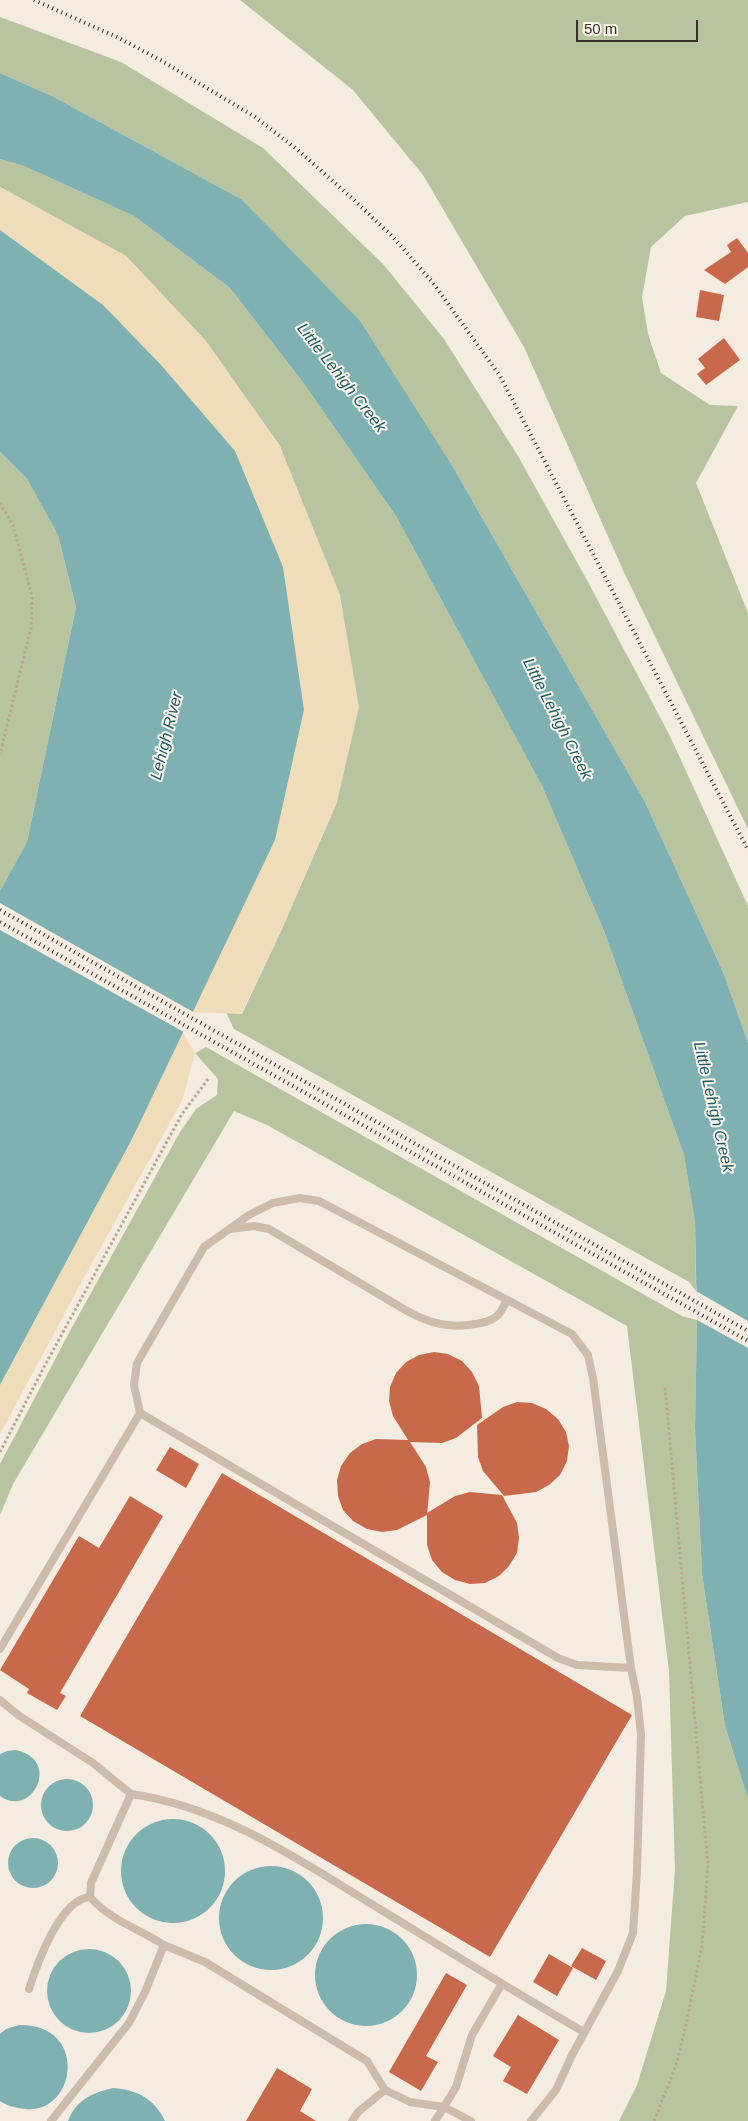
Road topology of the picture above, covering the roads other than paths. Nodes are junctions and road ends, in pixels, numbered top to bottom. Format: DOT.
graph roads {
  1 [pos="228,1229"];
  2 [pos="507,1300"];
  3 [pos="140,1413"];
  4 [pos="0,1649"];
  5 [pos="631,1668"];
  6 [pos="0,1700"];
  7 [pos="131,1794"];
  8 [pos="90,1897"];
  9 [pos="164,1946"];
  10 [pos="501,1985"];
  11 [pos="28,1989"];
  12 [pos="584,2032"];
  13 [pos="385,2090"];
  14 [pos="444,2107"];
  15 [pos="51,2121"];
  16 [pos="352,2121"];
  17 [pos="435,2121"];
  18 [pos="471,2121"];
  19 [pos="531,2121"];
  1 -- 2 [label="lane"];
  1 -- 2 [label="lane"];
  1 -- 3 [label="lane"];
  2 -- 5 [label="lane"];
  3 -- 4 [label="lane"];
  3 -- 5 [label="lane"];
  5 -- 12 [label="lane"];
  6 -- 7 [label="lane"];
  7 -- 8 [label="lane"];
  7 -- 10 [label="lane"];
  8 -- 9 [label="lane"];
  8 -- 11 [label="lane"];
  9 -- 13 [label="lane"];
  9 -- 15 [label="lane"];
  10 -- 12 [label="lane"];
  10 -- 14 [label="lane"];
  12 -- 19 [label="lane"];
  13 -- 14 [label="lane"];
  13 -- 16 [label="lane"];
  14 -- 17 [label="lane"];
  14 -- 18 [label="lane"];
}
